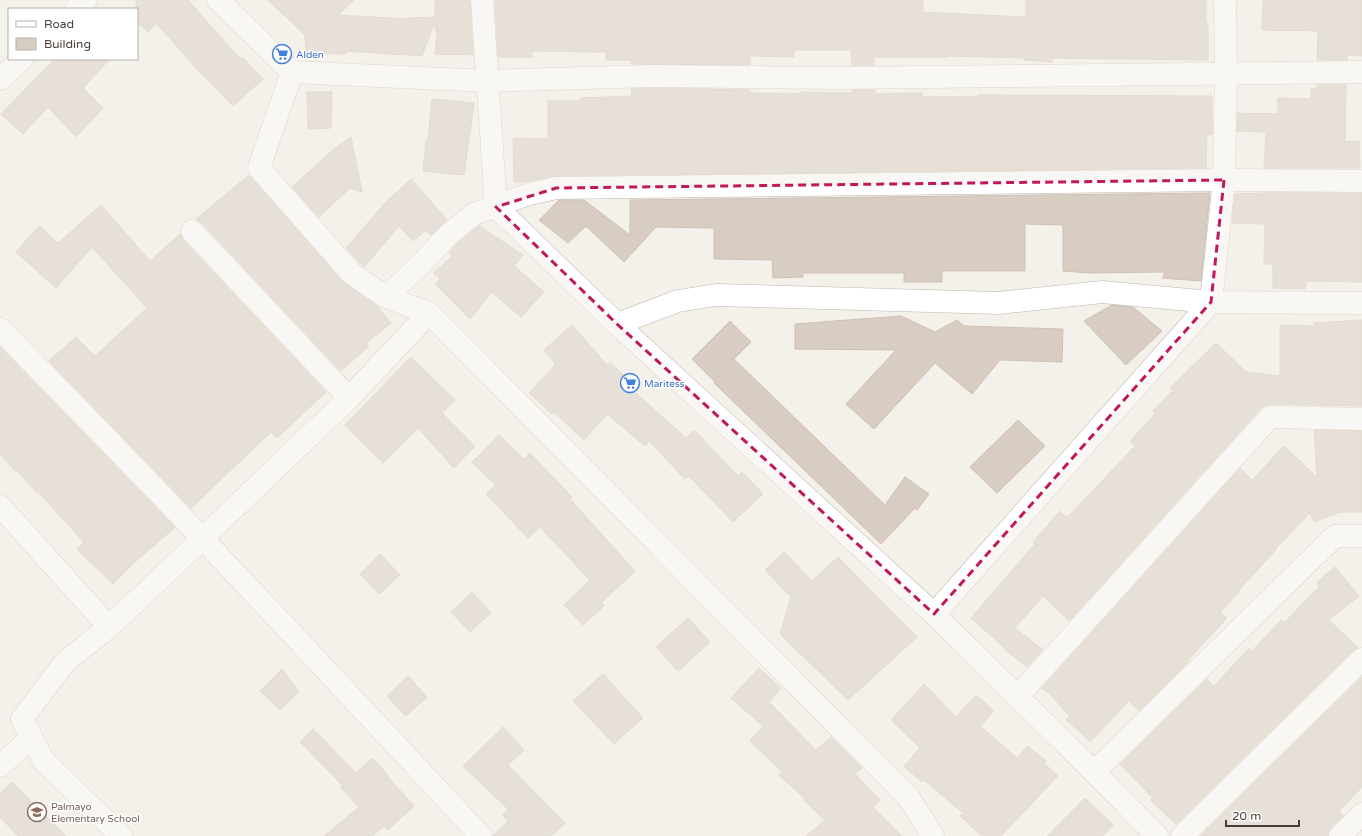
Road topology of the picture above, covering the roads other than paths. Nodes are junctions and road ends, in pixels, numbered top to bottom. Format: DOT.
graph roads {
  1 [pos="86,0"];
  2 [pos="218,0"];
  3 [pos="482,0"];
  4 [pos="1225,0"];
  5 [pos="77,8"];
  6 [pos="21,60"];
  7 [pos="292,72"];
  8 [pos="1226,72"];
  9 [pos="1362,72"];
  10 [pos="0,79"];
  11 [pos="487,81"];
  12 [pos="1224,180"];
  13 [pos="1362,181"];
  14 [pos="496,207"];
  15 [pos="192,231"];
  16 [pos="386,297"];
  17 [pos="1210,302"];
  18 [pos="1362,304"];
  19 [pos="429,313"];
  20 [pos="617,324"];
  21 [pos="0,329"];
  22 [pos="349,398"];
  23 [pos="1362,419"];
  24 [pos="0,506"];
  25 [pos="1362,536"];
  26 [pos="203,538"];
  27 [pos="934,614"];
  28 [pos="109,627"];
  29 [pos="1362,659"];
  30 [pos="1017,697"];
  31 [pos="31,738"];
  32 [pos="0,766"];
  33 [pos="1094,772"];
  34 [pos="1362,814"];
  35 [pos="120,836"];
  36 [pos="481,836"];
  37 [pos="933,836"];
  38 [pos="1157,836"];
  39 [pos="1182,836"];
  40 [pos="1340,836"];
  1 -- 5 [label="street"];
  2 -- 7 [label="street"];
  3 -- 11 [label="street"];
  4 -- 8 [label="street"];
  6 -- 10 [label="street"];
  7 -- 11 [label="street"];
  7 -- 16 [label="street"];
  8 -- 9 [label="street"];
  8 -- 11 [label="street"];
  8 -- 12 [label="street"];
  11 -- 14 [label="street"];
  12 -- 13 [label="street"];
  12 -- 14 [label="street"];
  12 -- 17 [label="street"];
  14 -- 16 [label="street"];
  14 -- 20 [label="street"];
  15 -- 22 [label="street"];
  16 -- 19 [label="street"];
  17 -- 18 [label="street"];
  17 -- 20 [label="street"];
  17 -- 27 [label="street"];
  19 -- 22 [label="street"];
  19 -- 37 [label="street"];
  20 -- 27 [label="street"];
  21 -- 26 [label="street"];
  22 -- 26 [label="street"];
  23 -- 30 [label="street"];
  24 -- 28 [label="street"];
  25 -- 33 [label="street"];
  26 -- 28 [label="street"];
  26 -- 36 [label="street"];
  27 -- 30 [label="street"];
  28 -- 31 [label="street"];
  29 -- 39 [label="street"];
  30 -- 33 [label="street"];
  31 -- 32 [label="street"];
  31 -- 35 [label="street"];
  33 -- 38 [label="street"];
  34 -- 40 [label="street"];
}
